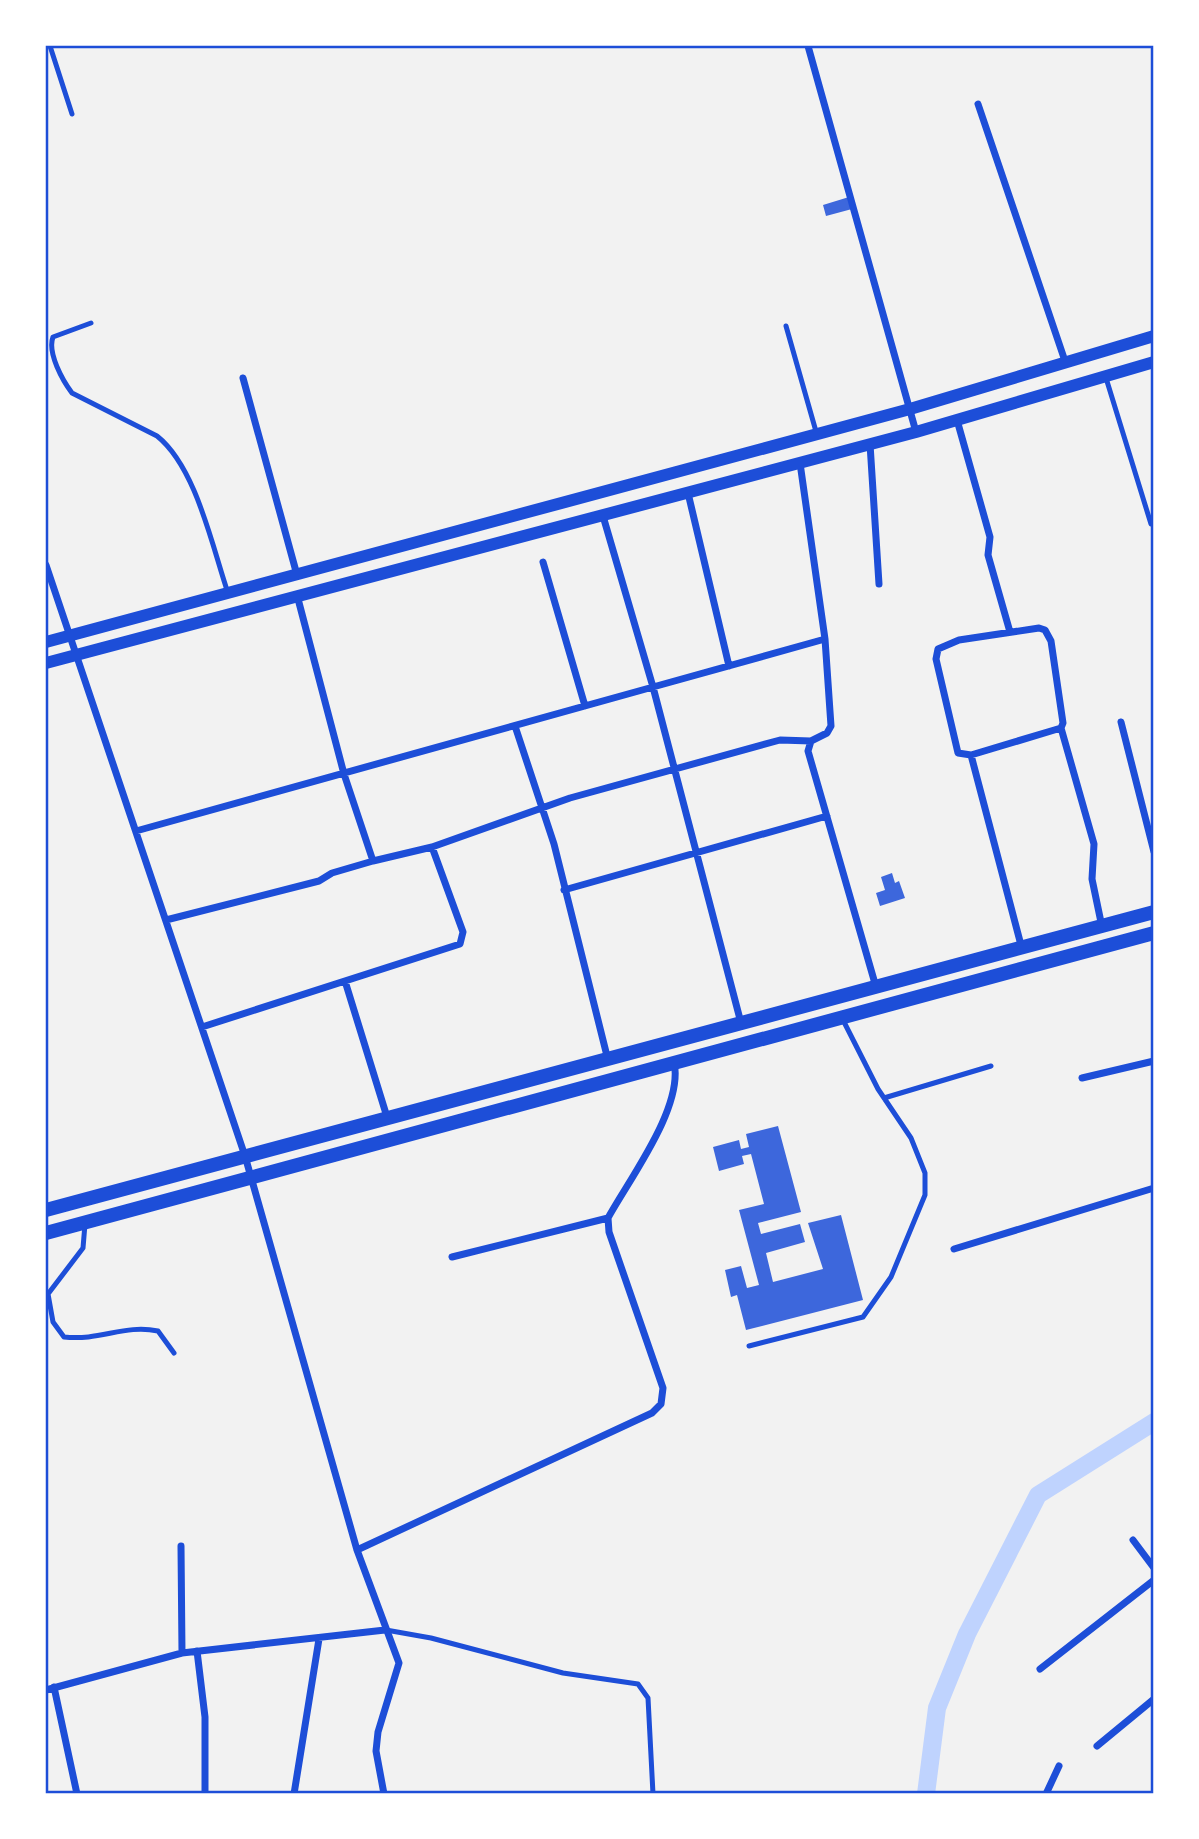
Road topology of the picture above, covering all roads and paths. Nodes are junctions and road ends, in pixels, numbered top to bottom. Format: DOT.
graph roads {
  1 [pos="50,46"];
  2 [pos="808,46"];
  3 [pos="978,104"];
  4 [pos="72,114"];
  5 [pos="91,323"];
  6 [pos="786,326"];
  7 [pos="1153,336"];
  8 [pos="1153,362"];
  9 [pos="1066,364"];
  10 [pos="243,378"];
  11 [pos="1106,378"];
  12 [pos="910,409"];
  13 [pos="957,420"];
  14 [pos="916,432"];
  15 [pos="817,435"];
  16 [pos="870,444"];
  17 [pos="800,463"];
  18 [pos="688,493"];
  19 [pos="603,516"];
  20 [pos="1150,524"];
  21 [pos="543,562"];
  22 [pos="46,565"];
  23 [pos="297,575"];
  24 [pos="879,584"];
  25 [pos="228,593"];
  26 [pos="297,594"];
  27 [pos="1010,632"];
  28 [pos="70,636"];
  29 [pos="825,639"];
  30 [pos="46,642"];
  31 [pos="76,655"];
  32 [pos="46,663"];
  33 [pos="729,666"];
  34 [pos="653,687"];
  35 [pos="584,706"];
  36 [pos="1121,722"];
  37 [pos="515,726"];
  38 [pos="1061,727"];
  39 [pos="811,741"];
  40 [pos="971,754"];
  41 [pos="674,769"];
  42 [pos="344,774"];
  43 [pos="542,808"];
  44 [pos="827,816"];
  45 [pos="136,831"];
  46 [pos="432,847"];
  47 [pos="1153,852"];
  48 [pos="697,854"];
  49 [pos="373,860"];
  50 [pos="564,890"];
  51 [pos="1153,912"];
  52 [pos="166,920"];
  53 [pos="1102,928"];
  54 [pos="1153,933"];
  55 [pos="1022,949"];
  56 [pos="345,981"];
  57 [pos="876,987"];
  58 [pos="777,1014"];
  59 [pos="841,1016"];
  60 [pos="741,1024"];
  61 [pos="202,1027"];
  62 [pos="783,1032"];
  63 [pos="608,1061"];
  64 [pos="674,1061"];
  65 [pos="1153,1061"];
  66 [pos="991,1066"];
  67 [pos="1082,1078"];
  68 [pos="884,1098"];
  69 [pos="387,1117"];
  70 [pos="245,1156"];
  71 [pos="251,1177"];
  72 [pos="1153,1188"];
  73 [pos="46,1210"];
  74 [pos="608,1218"];
  75 [pos="85,1222"];
  76 [pos="46,1233"];
  77 [pos="954,1249"];
  78 [pos="452,1257"];
  79 [pos="749,1346"];
  80 [pos="174,1353"];
  81 [pos="1133,1540"];
  82 [pos="181,1546"];
  83 [pos="358,1550"];
  84 [pos="1153,1568"];
  85 [pos="1153,1580"];
  86 [pos="385,1630"];
  87 [pos="319,1639"];
  88 [pos="197,1651"];
  89 [pos="182,1653"];
  90 [pos="1040,1670"];
  91 [pos="54,1687"];
  92 [pos="46,1690"];
  93 [pos="1153,1699"];
  94 [pos="1097,1746"];
  95 [pos="1059,1766"];
  96 [pos="77,1794"];
  97 [pos="205,1794"];
  98 [pos="294,1794"];
  99 [pos="384,1794"];
  100 [pos="653,1794"];
  101 [pos="1046,1794"];
  1 -- 4 [label="lane"];
  2 -- 12 [label="street"];
  3 -- 9 [label="street"];
  5 -- 25 [label="lane"];
  6 -- 15 [label="lane"];
  7 -- 9 [label="street"];
  8 -- 11 [label="street"];
  9 -- 12 [label="street"];
  10 -- 23 [label="street"];
  11 -- 13 [label="street"];
  11 -- 20 [label="lane"];
  12 -- 14 [label="street"];
  12 -- 15 [label="street"];
  13 -- 14 [label="street"];
  13 -- 27 [label="street"];
  14 -- 16 [label="street"];
  15 -- 23 [label="street"];
  16 -- 17 [label="street"];
  16 -- 24 [label="street"];
  17 -- 18 [label="street"];
  17 -- 29 [label="street"];
  18 -- 19 [label="street"];
  18 -- 33 [label="street"];
  19 -- 26 [label="street"];
  19 -- 34 [label="street"];
  21 -- 35 [label="street"];
  22 -- 28 [label="street"];
  23 -- 25 [label="street"];
  25 -- 28 [label="street"];
  26 -- 31 [label="street"];
  26 -- 42 [label="street"];
  27 -- 38 [label="street"];
  27 -- 40 [label="street"];
  28 -- 30 [label="street"];
  28 -- 31 [label="street"];
  29 -- 33 [label="street"];
  29 -- 39 [label="street"];
  31 -- 32 [label="street"];
  31 -- 45 [label="street"];
  33 -- 34 [label="street"];
  34 -- 35 [label="street"];
  34 -- 41 [label="street"];
  35 -- 37 [label="street"];
  36 -- 47 [label="street"];
  37 -- 42 [label="street"];
  37 -- 43 [label="street"];
  38 -- 40 [label="street"];
  38 -- 53 [label="street"];
  39 -- 41 [label="street"];
  39 -- 44 [label="street"];
  40 -- 55 [label="street"];
  41 -- 43 [label="street"];
  41 -- 48 [label="street"];
  42 -- 45 [label="street"];
  42 -- 49 [label="street"];
  43 -- 46 [label="street"];
  43 -- 50 [label="street"];
  44 -- 48 [label="street"];
  44 -- 57 [label="street"];
  45 -- 52 [label="street"];
  46 -- 49 [label="street"];
  46 -- 56 [label="street"];
  48 -- 50 [label="street"];
  48 -- 60 [label="street"];
  49 -- 52 [label="street"];
  50 -- 63 [label="street"];
  51 -- 53 [label="main road"];
  52 -- 61 [label="street"];
  53 -- 55 [label="main road"];
  54 -- 59 [label="main road"];
  55 -- 57 [label="main road"];
  56 -- 61 [label="street"];
  56 -- 69 [label="street"];
  57 -- 58 [label="main road"];
  58 -- 60 [label="main road"];
  58 -- 62 [label="main road"];
  59 -- 62 [label="main road"];
  59 -- 68 [label="lane"];
  60 -- 63 [label="main road"];
  61 -- 70 [label="street"];
  62 -- 64 [label="main road"];
  63 -- 69 [label="main road"];
  64 -- 71 [label="main road"];
  64 -- 74 [label="street"];
  65 -- 67 [label="street"];
  66 -- 68 [label="lane"];
  68 -- 79 [label="lane"];
  69 -- 70 [label="main road"];
  70 -- 71 [label="street"];
  70 -- 73 [label="main road"];
  71 -- 75 [label="main road"];
  71 -- 83 [label="street"];
  72 -- 77 [label="street"];
  74 -- 78 [label="street"];
  74 -- 83 [label="street"];
  75 -- 76 [label="main road"];
  75 -- 80 [label="lane"];
  81 -- 84 [label="street"];
  82 -- 89 [label="street"];
  83 -- 86 [label="street"];
  85 -- 90 [label="street"];
  86 -- 87 [label="street"];
  86 -- 99 [label="street"];
  86 -- 100 [label="lane"];
  87 -- 88 [label="street"];
  87 -- 98 [label="street"];
  88 -- 89 [label="street"];
  88 -- 97 [label="street"];
  89 -- 91 [label="street"];
  91 -- 92 [label="street"];
  91 -- 96 [label="street"];
  93 -- 94 [label="street"];
  95 -- 101 [label="street"];
}
